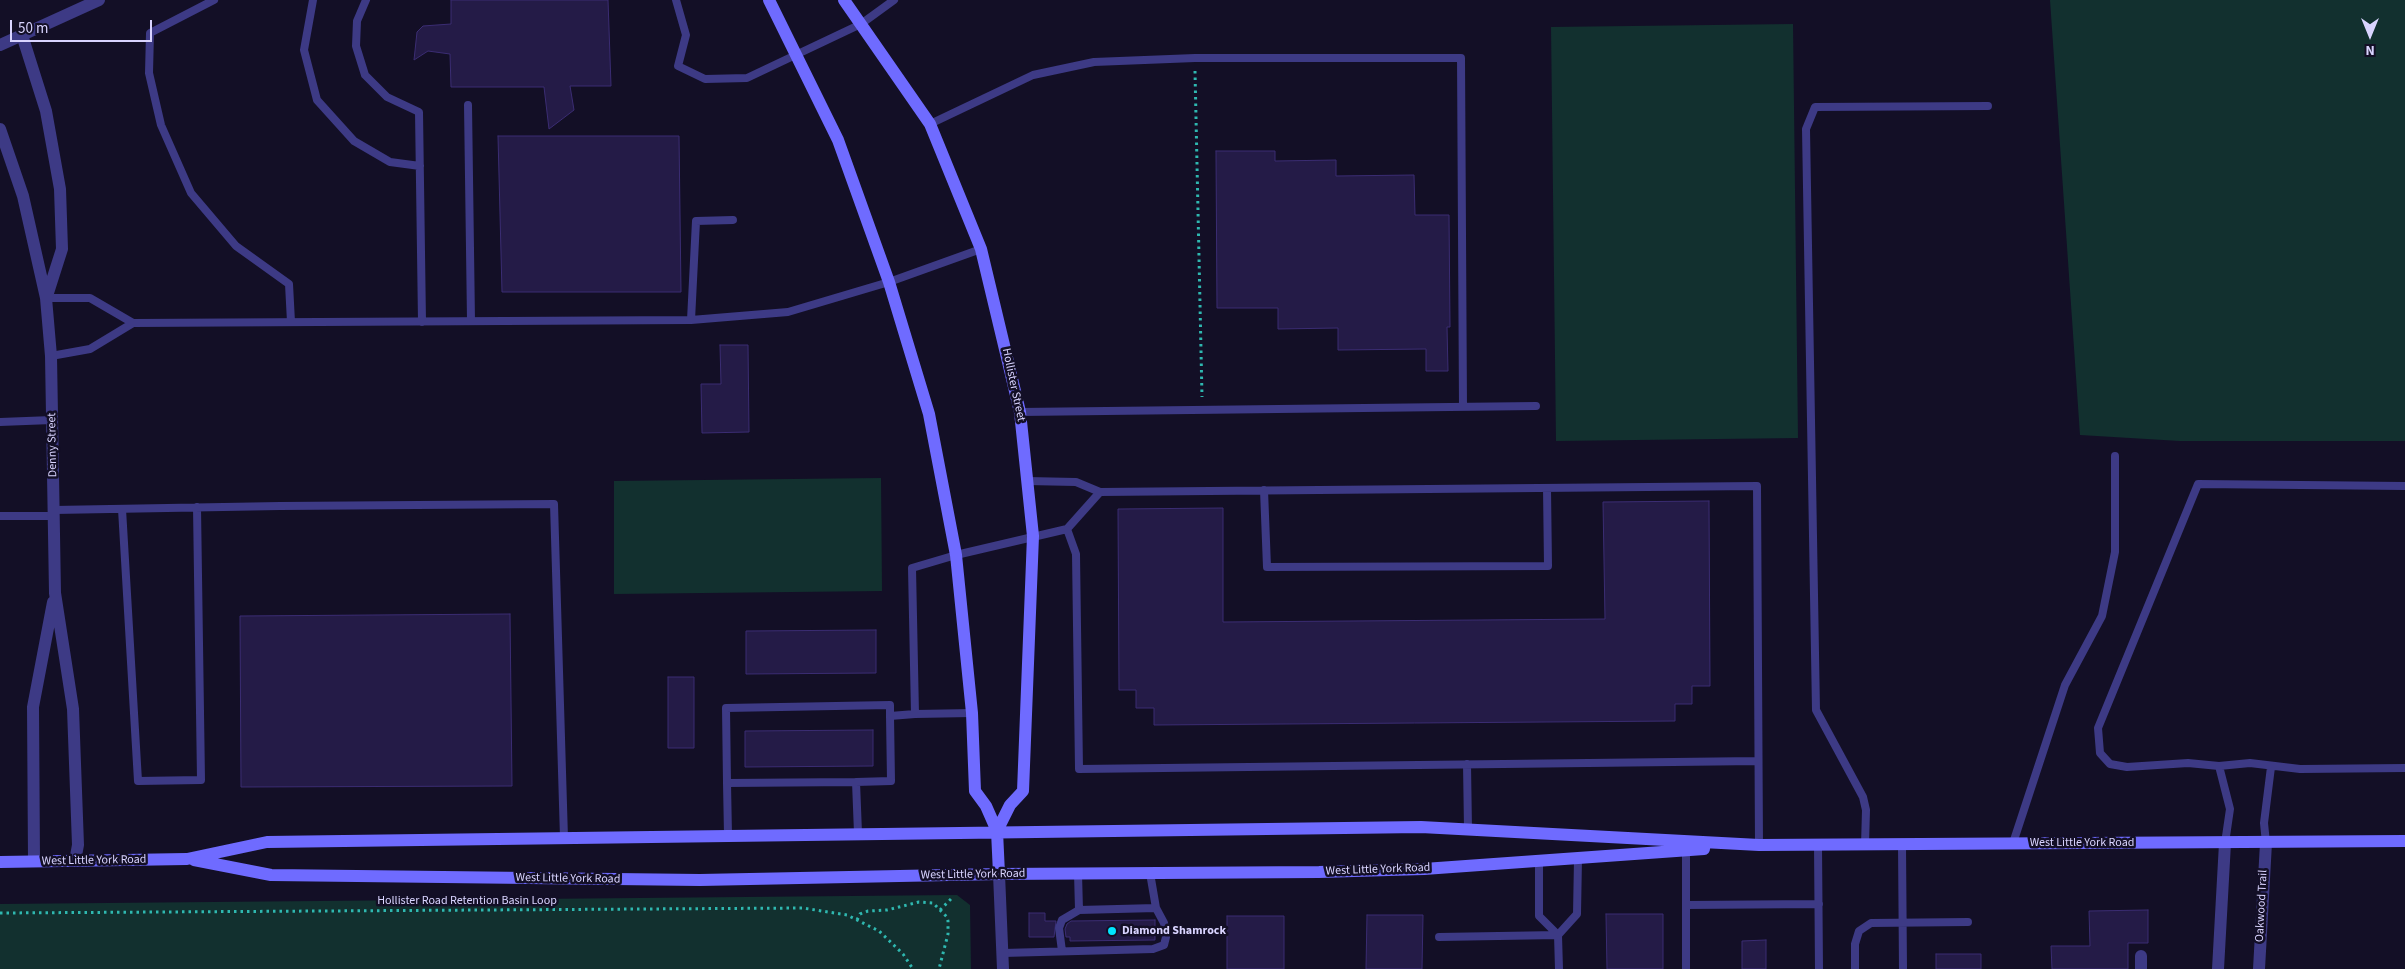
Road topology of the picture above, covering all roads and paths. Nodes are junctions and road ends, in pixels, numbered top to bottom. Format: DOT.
graph roads {
  1 [pos="98,0"];
  2 [pos="214,0"];
  3 [pos="313,0"];
  4 [pos="366,0"];
  5 [pos="676,0"];
  6 [pos="769,0"];
  7 [pos="844,0"];
  8 [pos="894,0"];
  9 [pos="861,24"];
  10 [pos="22,35"];
  11 [pos="0,45"];
  12 [pos="796,54"];
  13 [pos="1195,58"];
  14 [pos="468,105"];
  15 [pos="1988,106"];
  16 [pos="930,124"];
  17 [pos="0,129"];
  18 [pos="420,166"];
  19 [pos="733,220"];
  20 [pos="981,249"];
  21 [pos="889,282"];
  22 [pos="46,298"];
  23 [pos="691,320"];
  24 [pos="472,321"];
  25 [pos="292,322"];
  26 [pos="422,322"];
  27 [pos="133,323"];
  28 [pos="51,356"];
  29 [pos="1536,406"];
  30 [pos="1462,407"];
  31 [pos="1202,410"];
  32 [pos="1020,412"];
  33 [pos="52,420"];
  34 [pos="0,422"];
  35 [pos="2115,456"];
  36 [pos="1027,481"];
  37 [pos="2405,486"];
  38 [pos="1547,488"];
  39 [pos="1264,490"];
  40 [pos="1100,492"];
  41 [pos="197,508"];
  42 [pos="122,509"];
  43 [pos="54,513"];
  44 [pos="0,516"];
  45 [pos="1067,529"];
  46 [pos="1032,536"];
  47 [pos="956,555"];
  48 [pos="55,593"];
  49 [pos="972,713"];
  50 [pos="915,714"];
  51 [pos="890,716"];
  52 [pos="1758,761"];
  53 [pos="1467,764"];
  54 [pos="2219,766"];
  55 [pos="2271,767"];
  56 [pos="2405,768"];
  57 [pos="856,782"];
  58 [pos="727,783"];
  59 [pos="1468,829"];
  60 [pos="997,831"];
  61 [pos="858,833"];
  62 [pos="728,835"];
  63 [pos="564,838"];
  64 [pos="2405,841"];
  65 [pos="2013,843"];
  66 [pos="2225,843"];
  67 [pos="2266,843"];
  68 [pos="1759,845"];
  69 [pos="1818,845"];
  70 [pos="1865,845"];
  71 [pos="1902,845"];
  72 [pos="1686,850"];
  73 [pos="187,859"];
  74 [pos="1578,859"];
  75 [pos="75,861"];
  76 [pos="1539,861"];
  77 [pos="0,862"];
  78 [pos="34,862"];
  79 [pos="1150,873"];
  80 [pos="999,874"];
  81 [pos="1078,874"];
  82 [pos="952,898"];
  83 [pos="1819,904"];
  84 [pos="1686,905"];
  85 [pos="1156,908"];
  86 [pos="940,910"];
  87 [pos="1079,910"];
  88 [pos="0,913"];
  89 [pos="858,920"];
  90 [pos="1902,922"];
  91 [pos="1968,922"];
  92 [pos="1558,935"];
  93 [pos="1439,936"];
  94 [pos="1062,951"];
  95 [pos="1003,953"];
  96 [pos="913,969"];
  97 [pos="939,969"];
  98 [pos="1003,969"];
  99 [pos="1559,969"];
  100 [pos="1686,969"];
  101 [pos="1819,969"];
  102 [pos="1855,969"];
  103 [pos="1903,969"];
  104 [pos="2218,969"];
  105 [pos="2259,969"];
  1 -- 10 [label="street"];
  2 -- 25 [label="lane"];
  3 -- 18 [label="lane"];
  4 -- 18 [label="lane"];
  5 -- 12 [label="lane"];
  6 -- 12 [label="main road, Hollister Street"];
  7 -- 9 [label="main road, Hollister Street"];
  8 -- 9 [label="lane"];
  9 -- 12 [label="lane"];
  9 -- 16 [label="main road, Hollister Street"];
  10 -- 11 [label="street"];
  10 -- 22 [label="street, Denny Street"];
  12 -- 21 [label="main road, Hollister Street"];
  13 -- 16 [label="lane"];
  13 -- 30 [label="lane"];
  13 -- 31 [label="path"];
  14 -- 24 [label="lane"];
  15 -- 70 [label="lane"];
  16 -- 20 [label="main road, Hollister Street"];
  17 -- 22 [label="street, Denny Street"];
  18 -- 26 [label="lane"];
  19 -- 23 [label="lane"];
  20 -- 21 [label="lane"];
  20 -- 32 [label="main road, Hollister Street"];
  21 -- 23 [label="lane"];
  21 -- 47 [label="main road, Hollister Street"];
  22 -- 27 [label="lane"];
  22 -- 28 [label="street, Denny Street"];
  23 -- 24 [label="lane"];
  24 -- 26 [label="lane"];
  25 -- 26 [label="lane"];
  25 -- 27 [label="lane"];
  27 -- 28 [label="lane"];
  28 -- 33 [label="street, Denny Street"];
  29 -- 30 [label="lane"];
  30 -- 31 [label="lane"];
  31 -- 32 [label="lane"];
  32 -- 36 [label="main road, Hollister Street"];
  33 -- 34 [label="lane"];
  33 -- 43 [label="street, Denny Street"];
  35 -- 65 [label="lane"];
  36 -- 40 [label="lane"];
  36 -- 46 [label="main road, Hollister Street"];
  37 -- 54 [label="lane"];
  38 -- 39 [label="lane"];
  38 -- 39 [label="lane"];
  38 -- 52 [label="lane"];
  39 -- 40 [label="lane"];
  40 -- 45 [label="lane"];
  41 -- 42 [label="lane"];
  41 -- 42 [label="lane"];
  41 -- 63 [label="lane"];
  42 -- 43 [label="lane"];
  43 -- 44 [label="lane"];
  43 -- 48 [label="street, Denny Street"];
  45 -- 46 [label="lane"];
  45 -- 53 [label="lane"];
  46 -- 47 [label="lane"];
  46 -- 60 [label="main road, Hollister Street"];
  47 -- 49 [label="main road, Hollister Street"];
  47 -- 50 [label="lane"];
  48 -- 75 [label="street, Denny Street"];
  48 -- 78 [label="street, Denny Street"];
  49 -- 50 [label="lane"];
  49 -- 60 [label="main road, Hollister Street"];
  50 -- 51 [label="lane"];
  51 -- 57 [label="lane"];
  51 -- 58 [label="lane"];
  52 -- 53 [label="lane"];
  52 -- 68 [label="lane"];
  53 -- 59 [label="lane"];
  54 -- 55 [label="lane"];
  54 -- 66 [label="lane"];
  55 -- 56 [label="lane"];
  55 -- 67 [label="lane"];
  57 -- 58 [label="lane"];
  57 -- 61 [label="lane"];
  58 -- 62 [label="lane"];
  59 -- 60 [label="main road, West Little York Road"];
  59 -- 68 [label="main road, West Little York Road"];
  60 -- 61 [label="main road, West Little York Road"];
  60 -- 80 [label="main road, Hollister Street"];
  61 -- 62 [label="main road, West Little York Road"];
  62 -- 63 [label="main road, West Little York Road"];
  63 -- 73 [label="main road, West Little York Road"];
  64 -- 67 [label="main road, West Little York Road"];
  65 -- 66 [label="main road, West Little York Road"];
  65 -- 71 [label="main road, West Little York Road"];
  66 -- 67 [label="main road, West Little York Road"];
  66 -- 104 [label="street"];
  67 -- 105 [label="street, Oakwood Trail"];
  68 -- 69 [label="main road, West Little York Road"];
  68 -- 72 [label="main road, West Little York Road"];
  69 -- 70 [label="main road, West Little York Road"];
  69 -- 83 [label="lane"];
  70 -- 71 [label="main road, West Little York Road"];
  71 -- 90 [label="lane"];
  72 -- 74 [label="main road, West Little York Road"];
  72 -- 84 [label="lane"];
  73 -- 75 [label="main road, West Little York Road"];
  73 -- 80 [label="main road, West Little York Road"];
  74 -- 76 [label="main road, West Little York Road"];
  74 -- 92 [label="lane"];
  75 -- 78 [label="main road, West Little York Road"];
  76 -- 79 [label="main road, West Little York Road"];
  76 -- 92 [label="lane"];
  77 -- 78 [label="main road, West Little York Road"];
  79 -- 81 [label="main road, West Little York Road"];
  79 -- 85 [label="lane"];
  80 -- 81 [label="main road, West Little York Road"];
  80 -- 95 [label="street, Hollister Street"];
  81 -- 87 [label="lane"];
  82 -- 86 [label="path"];
  83 -- 84 [label="lane"];
  83 -- 101 [label="lane"];
  84 -- 100 [label="lane"];
  85 -- 87 [label="lane"];
  85 -- 94 [label="lane"];
  86 -- 89 [label="path"];
  86 -- 97 [label="path"];
  87 -- 94 [label="lane"];
  88 -- 89 [label="path, Hollister Road Retention Basin Loop"];
  89 -- 96 [label="path, Hollister Road Retention Basin Loop"];
  90 -- 91 [label="lane"];
  90 -- 102 [label="lane"];
  90 -- 103 [label="lane"];
  92 -- 93 [label="lane"];
  92 -- 99 [label="lane"];
  94 -- 95 [label="lane"];
  95 -- 98 [label="street, Hollister Street"];
}
